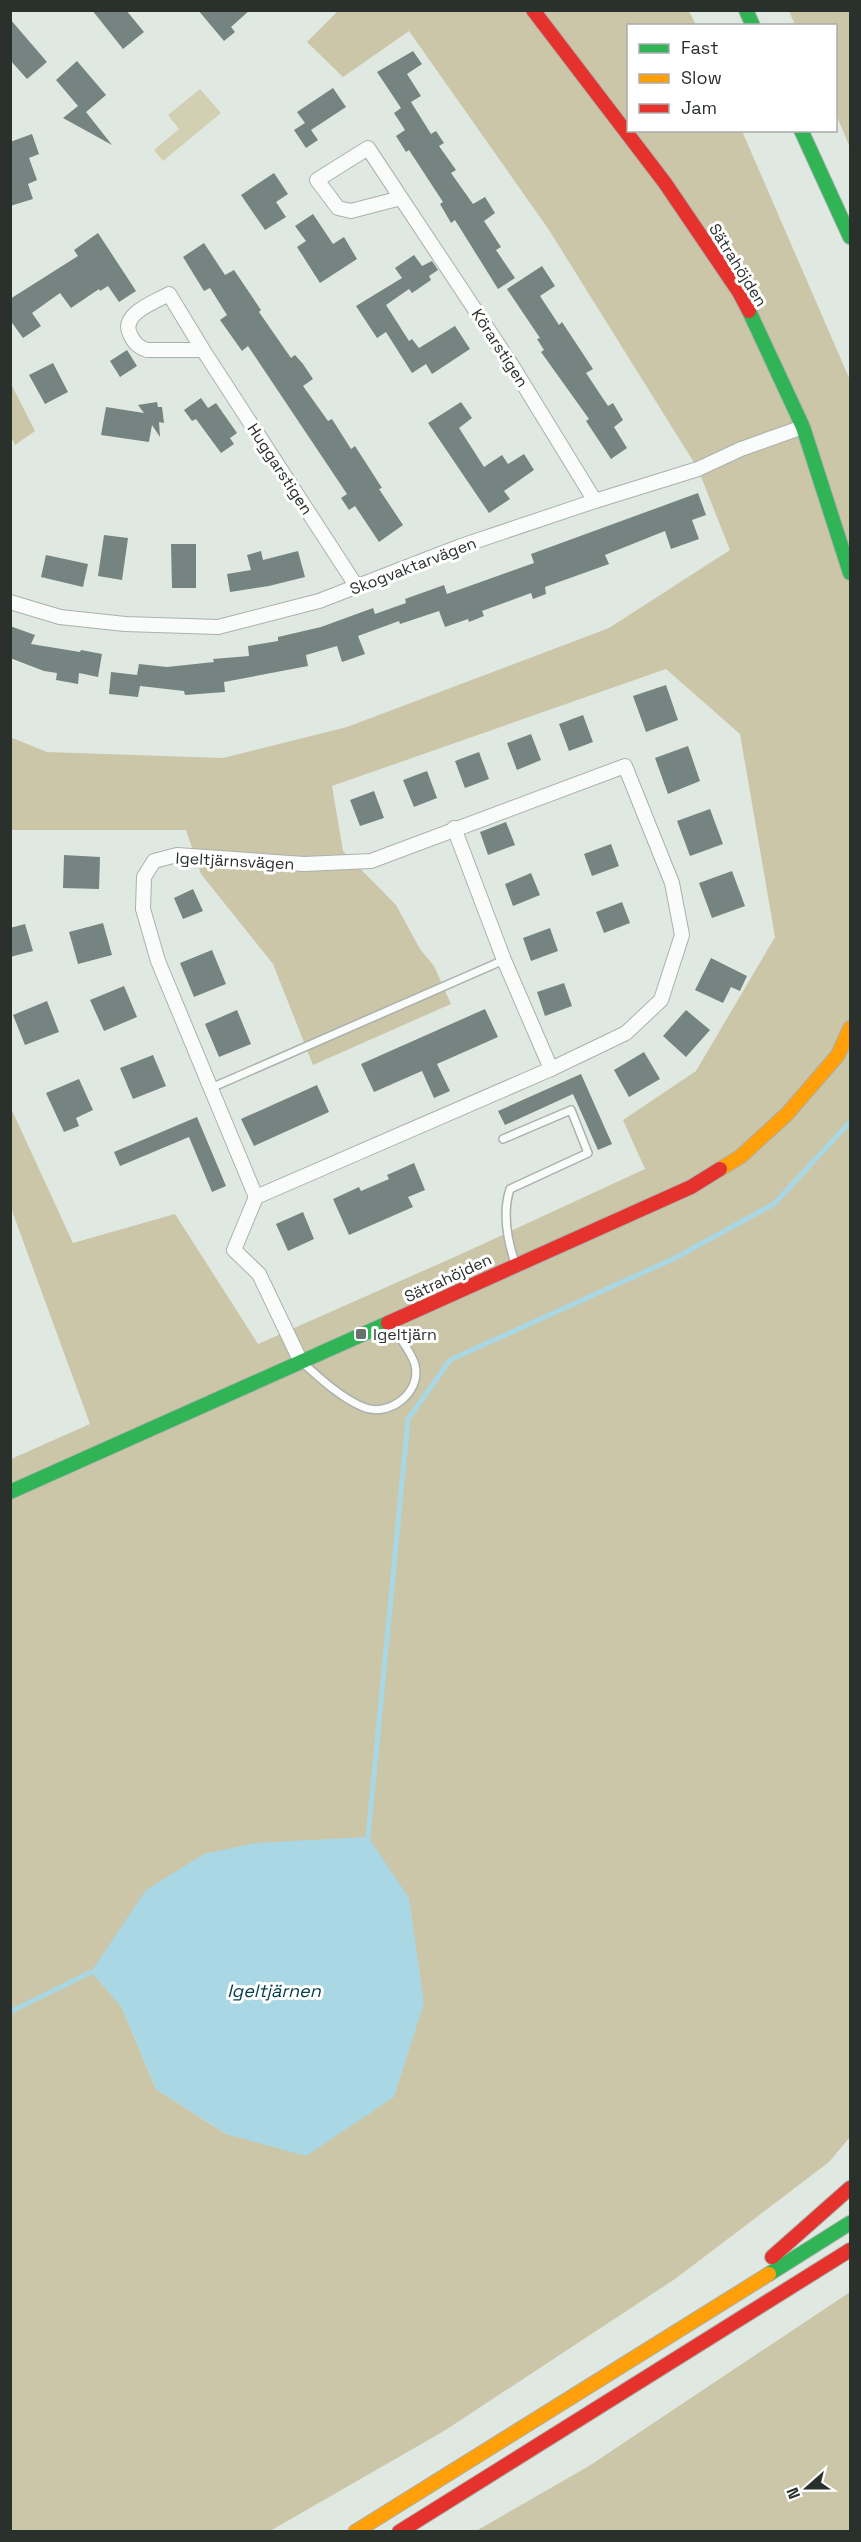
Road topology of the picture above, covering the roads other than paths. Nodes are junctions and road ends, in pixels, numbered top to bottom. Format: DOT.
graph roads {
  1 [pos="533,10"];
  2 [pos="746,10"];
  3 [pos="752,24"];
  4 [pos="802,132"];
  5 [pos="401,198"];
  6 [pos="850,237"];
  7 [pos="203,350"];
  8 [pos="803,427"];
  9 [pos="595,501"];
  10 [pos="850,573"];
  11 [pos="357,587"];
  12 [pos="10,602"];
  13 [pos="454,828"];
  14 [pos="504,960"];
  15 [pos="850,1028"];
  16 [pos="551,1069"];
  17 [pos="211,1088"];
  18 [pos="503,1139"];
  19 [pos="256,1197"];
  20 [pos="516,1265"];
  21 [pos="390,1323"];
  22 [pos="301,1362"];
  23 [pos="10,1492"];
  24 [pos="850,2188"];
  25 [pos="850,2223"];
  26 [pos="850,2250"];
  27 [pos="715,2306"];
  28 [pos="355,2532"];
  29 [pos="399,2532"];
  1 -- 8 [label="main road, Sätrahöjden"];
  2 -- 3 [label="main road"];
  4 -- 6 [label="main road"];
  5 -- 5 [label="street, Körarstigen"];
  5 -- 9 [label="street, Körarstigen"];
  7 -- 7 [label="street, Huggarstigen"];
  7 -- 11 [label="street, Huggarstigen"];
  8 -- 9 [label="street, Skogvaktarvägen"];
  8 -- 10 [label="main road, Sätrahöjden"];
  9 -- 11 [label="street, Skogvaktarvägen"];
  11 -- 12 [label="street, Skogvaktarvägen"];
  13 -- 14 [label="street"];
  13 -- 16 [label="street, Igeltjärnsvägen"];
  13 -- 17 [label="street, Igeltjärnsvägen"];
  14 -- 16 [label="street"];
  14 -- 17 [label="lane"];
  15 -- 20 [label="main road, Sätrahöjden"];
  16 -- 19 [label="street, Igeltjärnsvägen"];
  17 -- 19 [label="street, Igeltjärnsvägen"];
  18 -- 20 [label="lane"];
  19 -- 22 [label="street"];
  20 -- 21 [label="main road, Sätrahöjden"];
  21 -- 22 [label="main road, Sätrahöjden"];
  21 -- 22 [label="lane"];
  22 -- 23 [label="main road, Sätrahöjden"];
  24 -- 27 [label="main road"];
  25 -- 27 [label="main road"];
  26 -- 29 [label="main road"];
  27 -- 28 [label="main road"];
}
